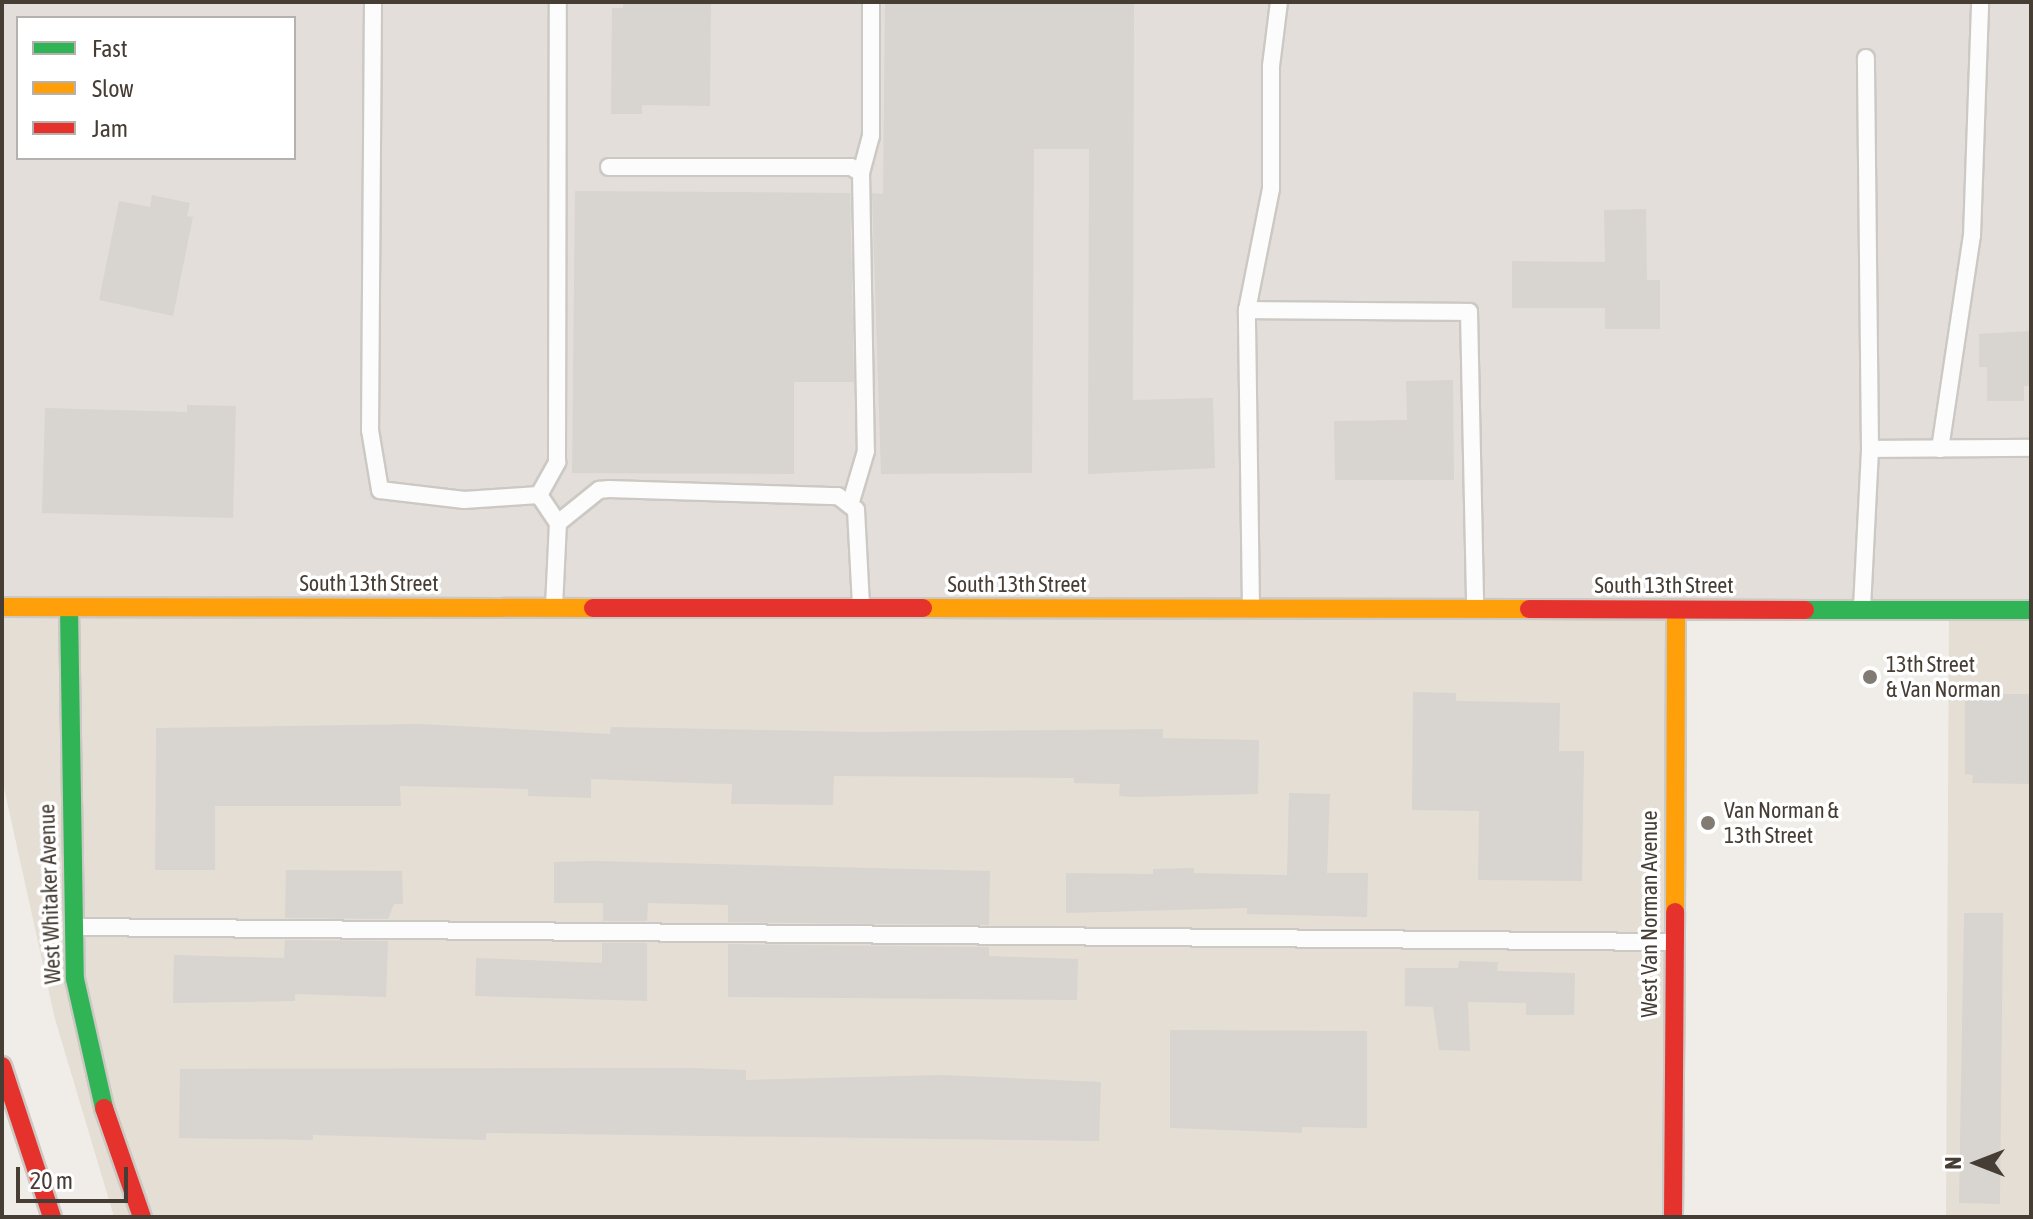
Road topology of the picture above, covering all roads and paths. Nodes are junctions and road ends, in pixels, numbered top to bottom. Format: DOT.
graph roads {
  1 [pos="373,2"];
  2 [pos="558,2"];
  3 [pos="871,2"];
  4 [pos="1279,2"];
  5 [pos="1980,2"];
  6 [pos="1866,58"];
  7 [pos="609,167"];
  8 [pos="861,173"];
  9 [pos="1247,310"];
  10 [pos="2031,448"];
  11 [pos="1870,449"];
  12 [pos="1940,449"];
  13 [pos="539,495"];
  14 [pos="850,505"];
  15 [pos="558,523"];
  16 [pos="2,607"];
  17 [pos="69,608"];
  18 [pos="554,609"];
  19 [pos="861,609"];
  20 [pos="1251,610"];
  21 [pos="1475,610"];
  22 [pos="1676,610"];
  23 [pos="1862,610"];
  24 [pos="2031,610"];
  25 [pos="71,927"];
  26 [pos="1674,942"];
  27 [pos="2,1066"];
  28 [pos="52,1217"];
  29 [pos="142,1217"];
  30 [pos="1673,1217"];
  1 -- 13 [label="lane"];
  2 -- 13 [label="lane"];
  3 -- 8 [label="lane"];
  4 -- 9 [label="lane"];
  5 -- 12 [label="lane"];
  6 -- 11 [label="lane"];
  7 -- 8 [label="lane"];
  8 -- 14 [label="lane"];
  9 -- 20 [label="lane"];
  9 -- 21 [label="lane"];
  10 -- 12 [label="lane"];
  11 -- 12 [label="lane"];
  11 -- 23 [label="lane"];
  13 -- 15 [label="lane"];
  14 -- 15 [label="lane"];
  14 -- 19 [label="lane"];
  15 -- 18 [label="lane"];
  16 -- 17 [label="main road, South 13th Street"];
  17 -- 18 [label="main road, South 13th Street"];
  17 -- 25 [label="main road, West Whitaker Avenue"];
  18 -- 19 [label="main road, South 13th Street"];
  19 -- 20 [label="main road, South 13th Street"];
  20 -- 21 [label="main road, South 13th Street"];
  21 -- 22 [label="main road, South 13th Street"];
  22 -- 23 [label="main road, South 13th Street"];
  22 -- 26 [label="main road, West Van Norman Avenue"];
  23 -- 24 [label="main road, South 13th Street"];
  25 -- 26 [label="lane"];
  25 -- 29 [label="main road, West Whitaker Avenue"];
  26 -- 30 [label="main road, West Van Norman Avenue"];
  27 -- 28 [label="main road"];
}
